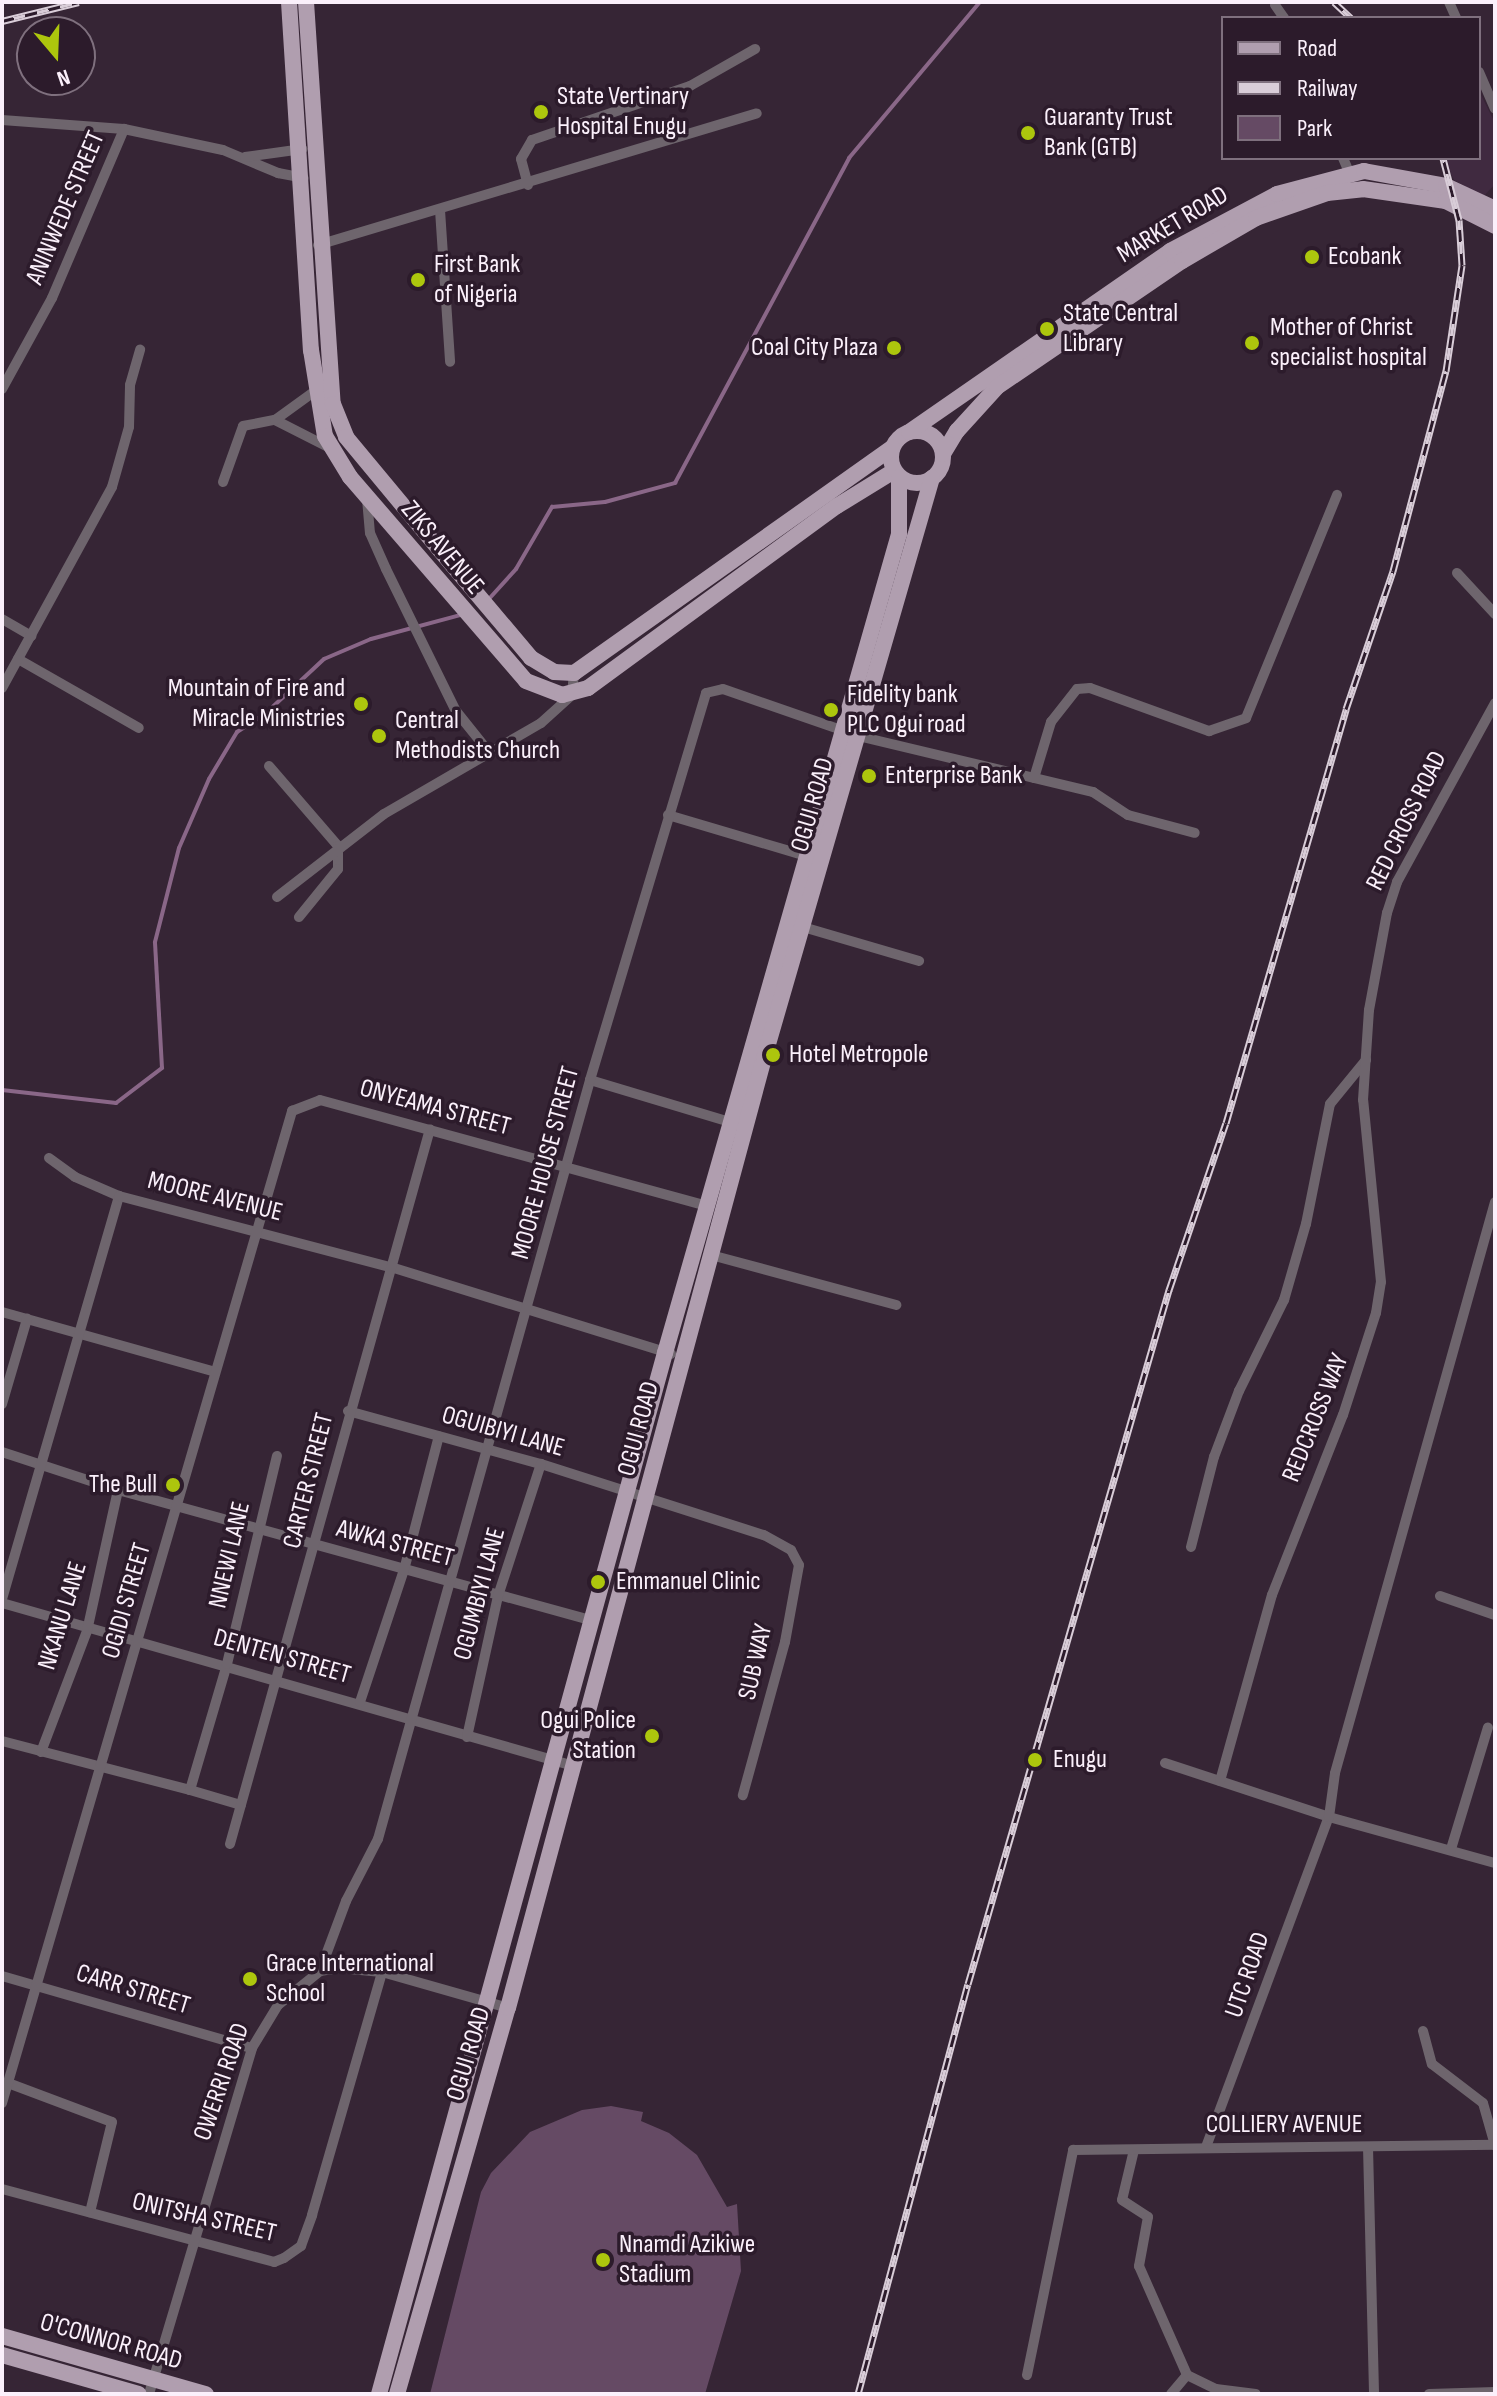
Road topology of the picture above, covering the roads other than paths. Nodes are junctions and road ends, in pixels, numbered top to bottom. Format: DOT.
graph roads {
  1 [pos="289,2"];
  2 [pos="306,2"];
  3 [pos="1275,5"];
  4 [pos="1283,16"];
  5 [pos="755,49"];
  6 [pos="1481,77"];
  7 [pos="1495,109"];
  8 [pos="757,113"];
  9 [pos="2,120"];
  10 [pos="124,129"];
  11 [pos="308,148"];
  12 [pos="245,157"];
  13 [pos="1346,165"];
  14 [pos="309,178"];
  15 [pos="528,185"];
  16 [pos="1446,194"];
  17 [pos="1467,203"];
  18 [pos="1494,206"];
  19 [pos="440,210"];
  20 [pos="1495,226"];
  21 [pos="312,246"];
  22 [pos="140,349"];
  23 [pos="450,362"];
  24 [pos="2,389"];
  25 [pos="315,391"];
  26 [pos="275,420"];
  27 [pos="909,432"];
  28 [pos="892,448"];
  29 [pos="331,449"];
  30 [pos="943,454"];
  31 [pos="897,474"];
  32 [pos="932,478"];
  33 [pos="223,482"];
  34 [pos="1337,495"];
  35 [pos="367,497"];
  36 [pos="1457,573"];
  37 [pos="1495,614"];
  38 [pos="2,619"];
  39 [pos="31,636"];
  40 [pos="18,659"];
  41 [pos="574,673"];
  42 [pos="2,688"];
  43 [pos="572,695"];
  44 [pos="1495,703"];
  45 [pos="139,728"];
  46 [pos="851,733"];
  47 [pos="489,752"];
  48 [pos="269,766"];
  49 [pos="1034,778"];
  50 [pos="668,815"];
  51 [pos="1195,833"];
  52 [pos="338,846"];
  53 [pos="806,856"];
  54 [pos="277,897"];
  55 [pos="299,917"];
  56 [pos="803,927"];
  57 [pos="919,961"];
  58 [pos="1366,1060"];
  59 [pos="590,1080"];
  60 [pos="292,1111"];
  61 [pos="730,1122"];
  62 [pos="430,1129"];
  63 [pos="49,1158"];
  64 [pos="566,1168"];
  65 [pos="119,1196"];
  66 [pos="1495,1202"];
  67 [pos="707,1206"];
  68 [pos="255,1229"];
  69 [pos="711,1255"];
  70 [pos="394,1268"];
  71 [pos="896,1305"];
  72 [pos="2,1312"];
  73 [pos="529,1312"];
  74 [pos="27,1319"];
  75 [pos="77,1334"];
  76 [pos="665,1353"];
  77 [pos="683,1358"];
  78 [pos="215,1372"];
  79 [pos="2,1404"];
  80 [pos="348,1411"];
  81 [pos="439,1436"];
  82 [pos="489,1450"];
  83 [pos="2,1452"];
  84 [pos="277,1456"];
  85 [pos="38,1464"];
  86 [pos="541,1464"];
  87 [pos="118,1490"];
  88 [pos="629,1492"];
  89 [pos="645,1499"];
  90 [pos="177,1504"];
  91 [pos="258,1530"];
  92 [pos="316,1545"];
  93 [pos="1191,1547"];
  94 [pos="404,1570"];
  95 [pos="449,1581"];
  96 [pos="498,1596"];
  97 [pos="1440,1596"];
  98 [pos="2,1601"];
  99 [pos="1495,1615"];
  100 [pos="593,1621"];
  101 [pos="87,1631"];
  102 [pos="139,1639"];
  103 [pos="227,1664"];
  104 [pos="277,1678"];
  105 [pos="360,1702"];
  106 [pos="413,1719"];
  107 [pos="1488,1727"];
  108 [pos="467,1737"];
  109 [pos="2,1741"];
  110 [pos="41,1752"];
  111 [pos="554,1760"];
  112 [pos="1165,1763"];
  113 [pos="574,1766"];
  114 [pos="103,1770"];
  115 [pos="1220,1781"];
  116 [pos="190,1790"];
  117 [pos="743,1795"];
  118 [pos="241,1805"];
  119 [pos="1329,1817"];
  120 [pos="230,1844"];
  121 [pos="1451,1849"];
  122 [pos="1495,1863"];
  123 [pos="320,1971"];
  124 [pos="382,1972"];
  125 [pos="2,1976"];
  126 [pos="37,1984"];
  127 [pos="487,2002"];
  128 [pos="508,2008"];
  129 [pos="1423,2031"];
  130 [pos="252,2048"];
  131 [pos="8,2083"];
  132 [pos="2,2103"];
  133 [pos="1495,2145"];
  134 [pos="1206,2147"];
  135 [pos="1368,2147"];
  136 [pos="1134,2150"];
  137 [pos="2,2189"];
  138 [pos="90,2212"];
  139 [pos="194,2241"];
  140 [pos="2,2336"];
  141 [pos="2,2355"];
  142 [pos="1027,2375"];
  143 [pos="1187,2375"];
  144 [pos="152,2386"];
  145 [pos="1495,2392"];
  146 [pos="139,2394"];
  147 [pos="206,2394"];
  148 [pos="379,2394"];
  149 [pos="397,2394"];
  150 [pos="1171,2394"];
  151 [pos="1256,2394"];
  152 [pos="1374,2394"];
  153 [pos="1429,2394"];
  1 -- 11 [label="main road, ZIKS AVENUE"];
  2 -- 11 [label="main road, ZIKS AVENUE"];
  3 -- 4 [label="street"];
  5 -- 15 [label="street"];
  6 -- 7 [label="street"];
  8 -- 15 [label="street"];
  9 -- 10 [label="street"];
  10 -- 12 [label="street"];
  10 -- 24 [label="street, ANINWEDE STREET"];
  11 -- 12 [label="street"];
  11 -- 14 [label="main road, ZIKS AVENUE"];
  12 -- 14 [label="street"];
  13 -- 16 [label="main road, MARKET ROAD"];
  13 -- 27 [label="main road, MARKET ROAD"];
  14 -- 21 [label="main road, ZIKS AVENUE"];
  15 -- 19 [label="street"];
  16 -- 17 [label="main road, MARKET ROAD"];
  16 -- 30 [label="main road, MARKET ROAD"];
  17 -- 18 [label="main road, MARKET ROAD"];
  17 -- 20 [label="main road, MARKET ROAD"];
  19 -- 21 [label="street"];
  19 -- 23 [label="street"];
  21 -- 25 [label="main road, ZIKS AVENUE"];
  21 -- 41 [label="main road, ZIKS AVENUE"];
  22 -- 39 [label="street"];
  25 -- 26 [label="street"];
  25 -- 29 [label="main road, ZIKS AVENUE"];
  26 -- 29 [label="street"];
  26 -- 33 [label="street"];
  27 -- 28 [label="main road"];
  27 -- 30 [label="main road"];
  28 -- 31 [label="main road"];
  28 -- 41 [label="main road"];
  29 -- 35 [label="main road, ZIKS AVENUE"];
  30 -- 32 [label="main road"];
  31 -- 32 [label="main road"];
  31 -- 43 [label="main road"];
  31 -- 46 [label="main road, OGUI ROAD"];
  32 -- 46 [label="main road, OGUI ROAD"];
  34 -- 49 [label="street"];
  35 -- 43 [label="main road, ZIKS AVENUE"];
  35 -- 47 [label="street"];
  36 -- 37 [label="street"];
  38 -- 39 [label="street"];
  39 -- 40 [label="street"];
  40 -- 42 [label="street"];
  40 -- 45 [label="street"];
  41 -- 43 [label="street"];
  43 -- 47 [label="street"];
  44 -- 58 [label="street, RED CROSS ROAD"];
  46 -- 49 [label="street"];
  46 -- 50 [label="street, MOORE HOUSE STREET"];
  46 -- 53 [label="main road, OGUI ROAD"];
  46 -- 56 [label="main road, OGUI ROAD"];
  47 -- 52 [label="street"];
  48 -- 52 [label="street"];
  49 -- 51 [label="street"];
  50 -- 53 [label="street"];
  50 -- 59 [label="street, MOORE HOUSE STREET"];
  52 -- 54 [label="street"];
  52 -- 55 [label="street"];
  53 -- 61 [label="main road, OGUI ROAD"];
  56 -- 57 [label="street"];
  56 -- 69 [label="main road, OGUI ROAD"];
  58 -- 93 [label="street"];
  58 -- 115 [label="street, REDCROSS WAY"];
  59 -- 61 [label="street"];
  59 -- 64 [label="street, MOORE HOUSE STREET"];
  60 -- 62 [label="street, ONYEAMA STREET"];
  60 -- 68 [label="street, OGIDI STREET"];
  61 -- 67 [label="main road, OGUI ROAD"];
  62 -- 64 [label="street, ONYEAMA STREET"];
  62 -- 70 [label="street, CARTER STREET"];
  63 -- 65 [label="street"];
  64 -- 67 [label="street, ONYEAMA STREET"];
  64 -- 73 [label="street, MOORE HOUSE STREET"];
  65 -- 68 [label="street, MOORE AVENUE"];
  65 -- 75 [label="street, MOORE AVENUE"];
  66 -- 119 [label="street, UTC ROAD"];
  67 -- 76 [label="main road, OGUI ROAD"];
  68 -- 70 [label="street, MOORE AVENUE"];
  68 -- 78 [label="street, OGIDI STREET"];
  69 -- 71 [label="street"];
  69 -- 77 [label="main road, OGUI ROAD"];
  70 -- 73 [label="street, MOORE AVENUE"];
  70 -- 80 [label="street, CARTER STREET"];
  72 -- 74 [label="street"];
  73 -- 76 [label="street, MOORE AVENUE"];
  73 -- 82 [label="street, MOORE HOUSE STREET"];
  74 -- 75 [label="street"];
  74 -- 79 [label="street"];
  75 -- 78 [label="street"];
  75 -- 85 [label="street, MOORE AVENUE"];
  76 -- 77 [label="street, MOORE AVENUE"];
  76 -- 88 [label="main road, OGUI ROAD"];
  77 -- 89 [label="main road, OGUI ROAD"];
  78 -- 90 [label="street, OGIDI STREET"];
  80 -- 81 [label="street, OGUIBIYI LANE"];
  80 -- 92 [label="street, CARTER STREET"];
  81 -- 82 [label="street, OGUIBIYI LANE"];
  81 -- 94 [label="street"];
  82 -- 86 [label="street, OGUIBIYI LANE"];
  82 -- 95 [label="street, MOORE HOUSE STREET"];
  83 -- 85 [label="street, AWKA STREET"];
  84 -- 91 [label="street, NNEWI LANE"];
  85 -- 87 [label="street, AWKA STREET"];
  85 -- 98 [label="street, MOORE AVENUE"];
  86 -- 88 [label="street, OGUIBIYI LANE"];
  86 -- 96 [label="street, OGUMBIYI LANE"];
  87 -- 90 [label="street, AWKA STREET"];
  87 -- 101 [label="street, NKANU LANE"];
  88 -- 89 [label="street, OGUIBIYI LANE"];
  88 -- 100 [label="main road, OGUI ROAD"];
  89 -- 113 [label="main road, OGUI ROAD"];
  89 -- 117 [label="street, SUB WAY"];
  90 -- 91 [label="street, AWKA STREET"];
  90 -- 102 [label="street, OGIDI STREET"];
  91 -- 92 [label="street, AWKA STREET"];
  91 -- 103 [label="street, NNEWI LANE"];
  92 -- 94 [label="street, AWKA STREET"];
  92 -- 104 [label="street, CARTER STREET"];
  94 -- 95 [label="street, AWKA STREET"];
  94 -- 105 [label="street"];
  95 -- 96 [label="street, AWKA STREET"];
  95 -- 106 [label="street, MOORE HOUSE STREET"];
  96 -- 100 [label="street, AWKA STREET"];
  96 -- 108 [label="street, OGUMBIYI LANE"];
  97 -- 99 [label="street"];
  98 -- 101 [label="street, DENTEN STREET"];
  100 -- 111 [label="main road, OGUI ROAD"];
  101 -- 102 [label="street, DENTEN STREET"];
  101 -- 110 [label="street, NKANU LANE"];
  102 -- 103 [label="street, DENTEN STREET"];
  102 -- 114 [label="street, OGIDI STREET"];
  103 -- 104 [label="street, DENTEN STREET"];
  103 -- 116 [label="street, NNEWI LANE"];
  104 -- 105 [label="street, DENTEN STREET"];
  104 -- 118 [label="street, CARTER STREET"];
  105 -- 106 [label="street, DENTEN STREET"];
  106 -- 108 [label="street, DENTEN STREET"];
  106 -- 123 [label="street"];
  107 -- 121 [label="street"];
  108 -- 111 [label="street, DENTEN STREET"];
  109 -- 110 [label="street"];
  110 -- 114 [label="street"];
  111 -- 113 [label="street, DENTEN STREET"];
  111 -- 127 [label="main road, OGUI ROAD"];
  112 -- 115 [label="street"];
  113 -- 128 [label="main road, OGUI ROAD"];
  114 -- 116 [label="street"];
  114 -- 126 [label="street, OGIDI STREET"];
  115 -- 119 [label="street"];
  116 -- 118 [label="street"];
  118 -- 120 [label="street, CARTER STREET"];
  119 -- 121 [label="street"];
  119 -- 134 [label="street, UTC ROAD"];
  121 -- 122 [label="street"];
  123 -- 124 [label="street"];
  123 -- 130 [label="street, OWERRI ROAD"];
  124 -- 127 [label="street"];
  124 -- 139 [label="street, ONITSHA STREET"];
  125 -- 126 [label="street, CARR STREET"];
  126 -- 130 [label="street, CARR STREET"];
  126 -- 131 [label="street, OGIDI STREET"];
  127 -- 128 [label="street"];
  127 -- 148 [label="main road, OGUI ROAD"];
  128 -- 149 [label="main road, OGUI ROAD"];
  129 -- 133 [label="street"];
  130 -- 139 [label="street, OWERRI ROAD"];
  131 -- 132 [label="street, OGIDI STREET"];
  131 -- 138 [label="street"];
  133 -- 135 [label="street, COLLIERY AVENUE"];
  134 -- 135 [label="street, COLLIERY AVENUE"];
  134 -- 136 [label="street, COLLIERY AVENUE"];
  135 -- 152 [label="street"];
  136 -- 142 [label="street, COLLIERY AVENUE"];
  136 -- 143 [label="street"];
  137 -- 138 [label="street, ONITSHA STREET"];
  138 -- 139 [label="street, ONITSHA STREET"];
  139 -- 144 [label="street, OWERRI ROAD"];
  140 -- 144 [label="main road, O'CONNOR ROAD"];
  141 -- 146 [label="main road, O'CONNOR ROAD"];
  143 -- 150 [label="street"];
  143 -- 151 [label="street"];
  144 -- 147 [label="main road, O'CONNOR ROAD"];
  145 -- 153 [label="street"];
}
